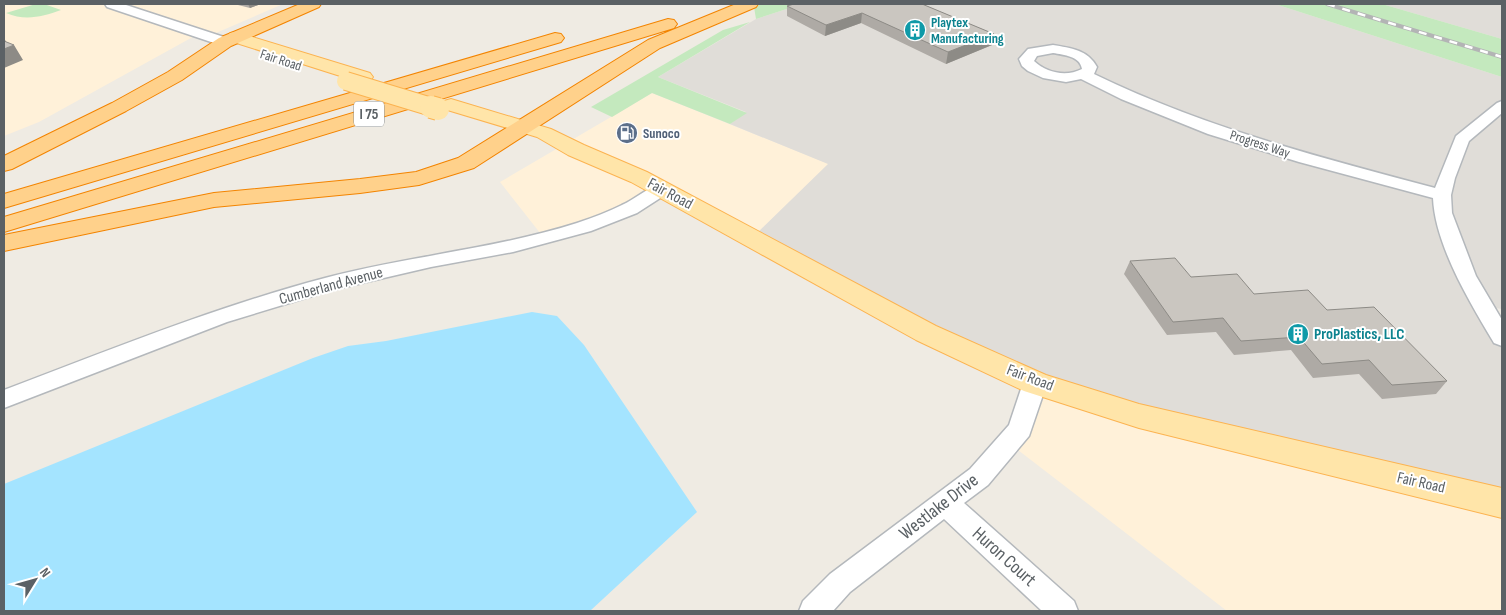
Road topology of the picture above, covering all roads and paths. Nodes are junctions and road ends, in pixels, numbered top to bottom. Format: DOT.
graph roads {
  1 [pos="111,4"];
  2 [pos="129,4"];
  3 [pos="313,4"];
  4 [pos="734,4"];
  5 [pos="750,4"];
  6 [pos="662,6"];
  7 [pos="615,21"];
  8 [pos="577,32"];
  9 [pos="230,39"];
  10 [pos="1084,75"];
  11 [pos="1502,106"];
  12 [pos="518,129"];
  13 [pos="4,164"];
  14 [pos="662,189"];
  15 [pos="1442,195"];
  16 [pos="4,201"];
  17 [pos="4,225"];
  18 [pos="4,243"];
  19 [pos="1502,338"];
  20 [pos="1035,382"];
  21 [pos="4,399"];
  22 [pos="945,503"];
  23 [pos="1502,503"];
  24 [pos="814,611"];
  25 [pos="1063,611"];
  1 -- 9 [label="street, Fair Road"];
  2 -- 9 [label="street, Fair Road"];
  3 -- 9 [label="highway"];
  4 -- 17 [label="highway, I 75"];
  5 -- 12 [label="highway"];
  6 -- 7 [label="highway"];
  8 -- 16 [label="highway, I 75"];
  9 -- 12 [label="main road, Fair Road, bridge"];
  9 -- 13 [label="highway"];
  10 -- 15 [label="street, Progress Way"];
  11 -- 15 [label="street"];
  12 -- 14 [label="main road, Fair Road"];
  12 -- 18 [label="highway"];
  14 -- 20 [label="main road, Fair Road"];
  14 -- 21 [label="street, Cumberland Avenue"];
  15 -- 19 [label="street"];
  20 -- 22 [label="street, Westlake Drive"];
  20 -- 23 [label="main road, Fair Road"];
  22 -- 24 [label="street, Westlake Drive"];
  22 -- 25 [label="street, Huron Court"];
}
